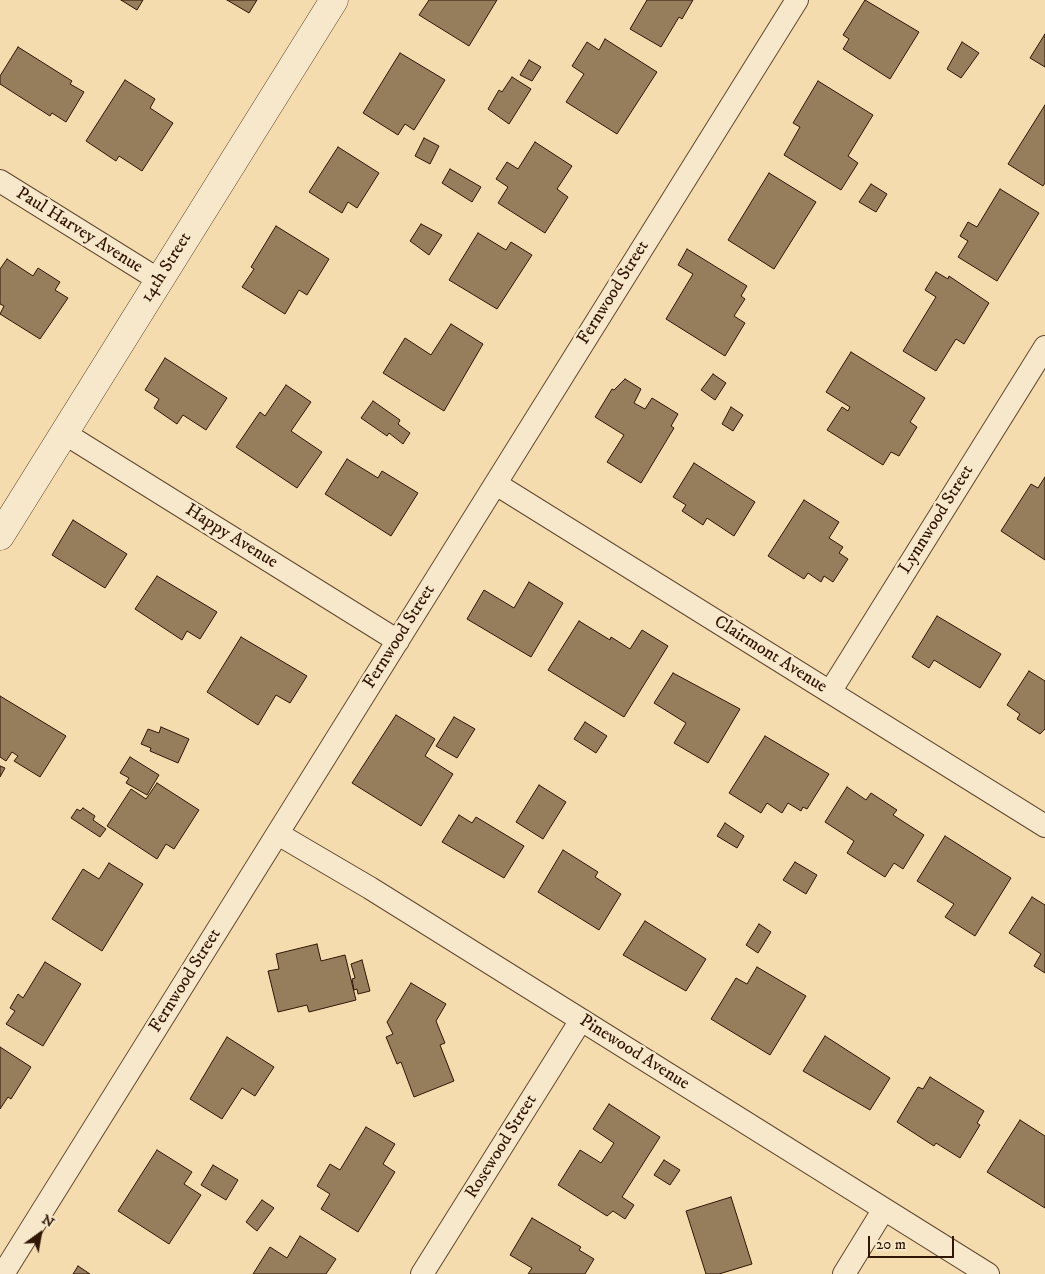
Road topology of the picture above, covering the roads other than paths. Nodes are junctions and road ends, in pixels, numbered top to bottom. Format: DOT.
graph roads {
  1 [pos="334,0"];
  2 [pos="797,0"];
  3 [pos="0,181"];
  4 [pos="159,280"];
  5 [pos="1045,347"];
  6 [pos="64,433"];
  7 [pos="496,484"];
  8 [pos="0,536"];
  9 [pos="398,641"];
  10 [pos="830,692"];
  11 [pos="1045,826"];
  12 [pos="278,834"];
  13 [pos="581,1020"];
  14 [pos="884,1209"];
  15 [pos="3,1274"];
  16 [pos="422,1274"];
  17 [pos="844,1274"];
  18 [pos="988,1274"];
  1 -- 4 [label="street, 14th Street"];
  2 -- 7 [label="street, Fernwood Street"];
  3 -- 4 [label="street, Paul Harvey Avenue"];
  4 -- 6 [label="street, 14th Street"];
  5 -- 10 [label="street, Lynnwood Street"];
  6 -- 8 [label="street, 14th Street"];
  6 -- 9 [label="street, Happy Avenue"];
  7 -- 9 [label="street, Fernwood Street"];
  7 -- 10 [label="street, Clairmont Avenue"];
  9 -- 12 [label="street, Fernwood Street"];
  10 -- 11 [label="street, Clairmont Avenue"];
  12 -- 13 [label="street, Pinewood Avenue"];
  12 -- 15 [label="street, Fernwood Street"];
  13 -- 14 [label="street, Pinewood Avenue"];
  13 -- 16 [label="street, Rosewood Street"];
  14 -- 17 [label="street"];
  14 -- 18 [label="street, Pinewood Avenue"];
}
